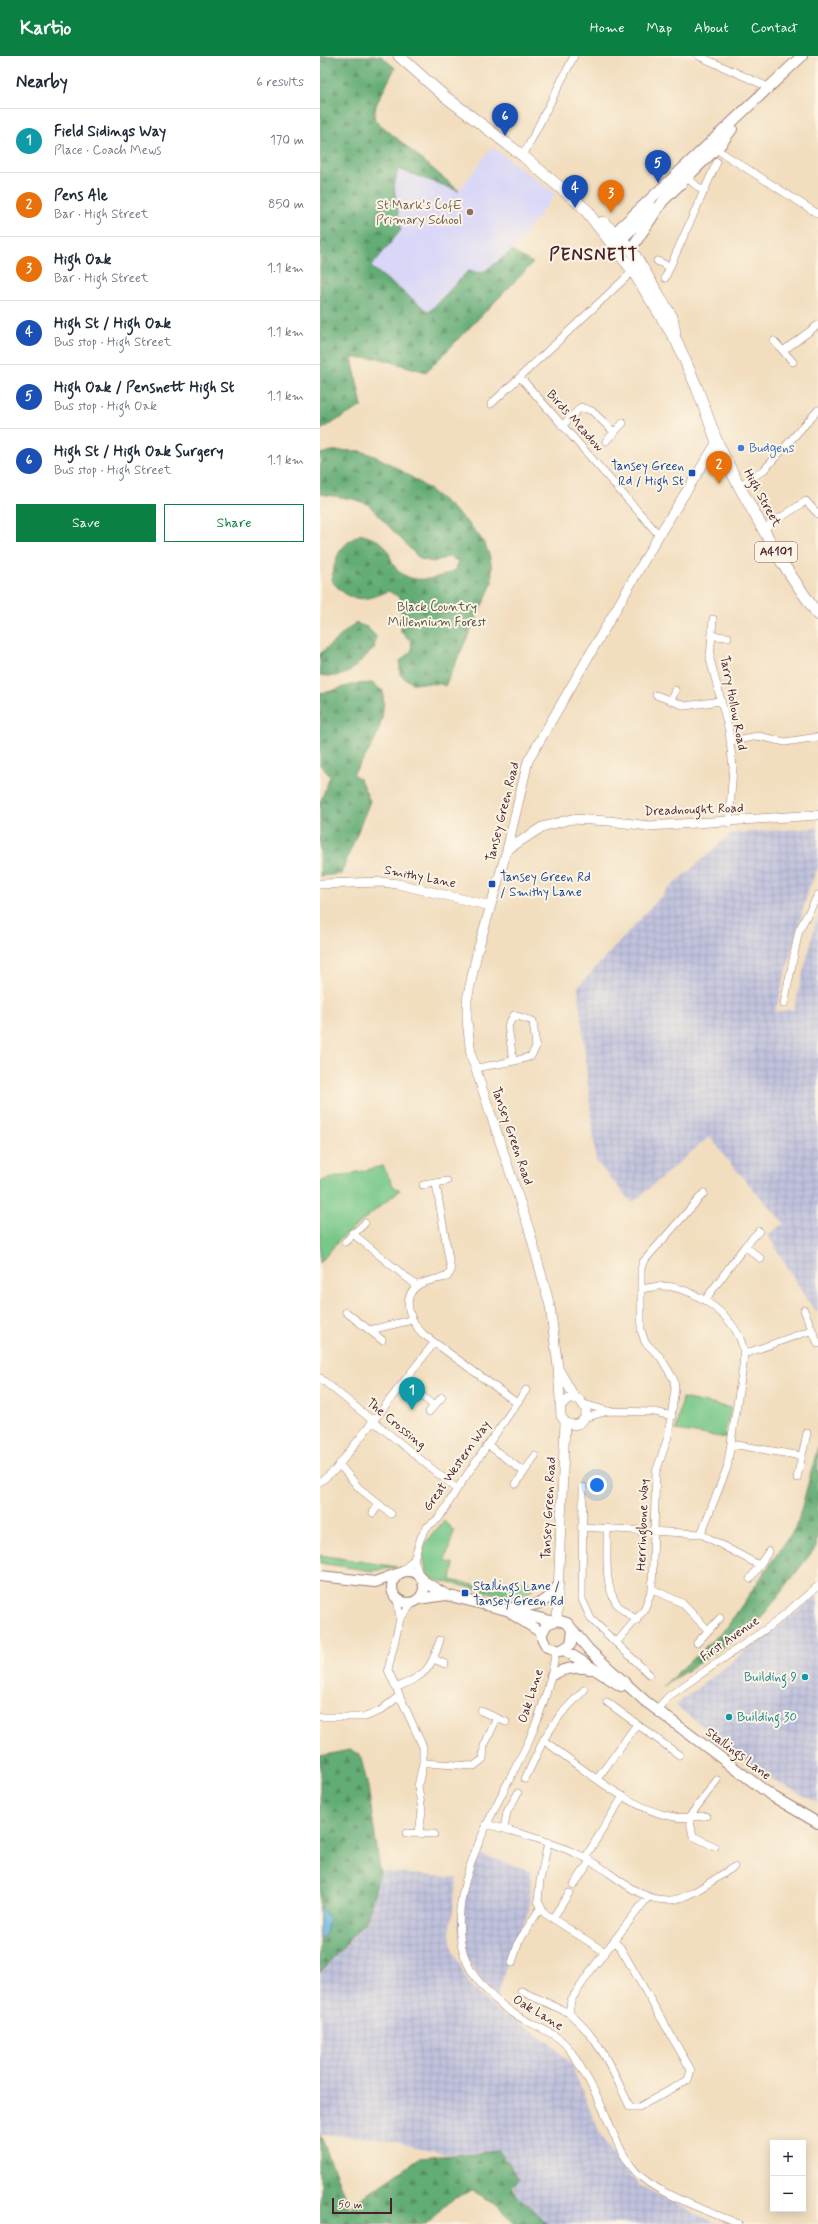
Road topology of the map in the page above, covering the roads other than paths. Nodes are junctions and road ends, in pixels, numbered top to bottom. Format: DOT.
graph roads {
  1 [pos="399,56"];
  2 [pos="574,56"];
  3 [pos="699,56"];
  4 [pos="802,56"];
  5 [pos="768,87"];
  6 [pos="742,114"];
  7 [pos="713,146"];
  8 [pos="523,156"];
  9 [pos="717,162"];
  10 [pos="678,171"];
  11 [pos="687,178"];
  12 [pos="703,191"];
  13 [pos="663,201"];
  14 [pos="818,214"];
  15 [pos="614,238"];
  16 [pos="631,249"];
  17 [pos="657,261"];
  18 [pos="670,268"];
  19 [pos="634,271"];
  20 [pos="665,278"];
  21 [pos="818,325"];
  22 [pos="774,341"];
  23 [pos="677,342"];
  24 [pos="783,351"];
  25 [pos="793,362"];
  26 [pos="520,377"];
  27 [pos="491,404"];
  28 [pos="818,410"];
  29 [pos="812,417"];
  30 [pos="623,423"];
  31 [pos="818,423"];
  32 [pos="562,426"];
  33 [pos="614,432"];
  34 [pos="606,441"];
  35 [pos="717,442"];
  36 [pos="739,486"];
  37 [pos="818,514"];
  38 [pos="763,529"];
  39 [pos="659,535"];
  40 [pos="818,615"];
  41 [pos="713,619"];
  42 [pos="712,636"];
  43 [pos="728,637"];
  44 [pos="675,690"];
  45 [pos="656,695"];
  46 [pos="671,701"];
  47 [pos="720,701"];
  48 [pos="818,737"];
  49 [pos="731,741"];
  50 [pos="818,815"];
  51 [pos="729,823"];
  52 [pos="507,850"];
  53 [pos="320,884"];
  54 [pos="818,895"];
  55 [pos="491,906"];
  56 [pos="784,1004"];
  57 [pos="514,1060"];
  58 [pos="476,1068"];
  59 [pos="447,1181"];
  60 [pos="436,1184"];
  61 [pos="423,1185"];
  62 [pos="704,1192"];
  63 [pos="365,1223"];
  64 [pos="759,1231"];
  65 [pos="352,1234"];
  66 [pos="345,1242"];
  67 [pos="745,1246"];
  68 [pos="761,1259"];
  69 [pos="417,1286"];
  70 [pos="641,1289"];
  71 [pos="705,1300"];
  72 [pos="804,1310"];
  73 [pos="346,1312"];
  74 [pos="412,1320"];
  75 [pos="370,1330"];
  76 [pos="812,1330"];
  77 [pos="382,1340"];
  78 [pos="434,1343"];
  79 [pos="818,1344"];
  80 [pos="744,1354"];
  81 [pos="558,1367"];
  82 [pos="320,1378"];
  83 [pos="404,1381"];
  84 [pos="526,1390"];
  85 [pos="442,1397"];
  86 [pos="575,1398"];
  87 [pos="517,1403"];
  88 [pos="584,1404"];
  89 [pos="561,1405"];
  90 [pos="434,1406"];
  91 [pos="608,1411"];
  92 [pos="429,1412"];
  93 [pos="672,1416"];
  94 [pos="585,1418"];
  95 [pos="373,1422"];
  96 [pos="565,1422"];
  97 [pos="576,1424"];
  98 [pos="806,1433"];
  99 [pos="731,1444"];
  100 [pos="488,1445"];
  101 [pos="565,1445"];
  102 [pos="535,1456"];
  103 [pos="802,1456"];
  104 [pos="339,1464"];
  105 [pos="524,1472"];
  106 [pos="797,1478"];
  107 [pos="320,1482"];
  108 [pos="516,1484"];
  109 [pos="583,1487"];
  110 [pos="457,1489"];
  111 [pos="379,1504"];
  112 [pos="373,1514"];
  113 [pos="391,1514"];
  114 [pos="581,1527"];
  115 [pos="607,1528"];
  116 [pos="654,1530"];
  117 [pos="701,1534"];
  118 [pos="769,1551"];
  119 [pos="414,1559"];
  120 [pos="759,1565"];
  121 [pos="399,1573"];
  122 [pos="320,1576"];
  123 [pos="420,1578"];
  124 [pos="750,1579"];
  125 [pos="375,1582"];
  126 [pos="818,1586"];
  127 [pos="557,1587"];
  128 [pos="652,1589"];
  129 [pos="446,1595"];
  130 [pos="396,1597"];
  131 [pos="415,1601"];
  132 [pos="504,1608"];
  133 [pos="720,1618"];
  134 [pos="400,1619"];
  135 [pos="554,1620"];
  136 [pos="636,1620"];
  137 [pos="708,1630"];
  138 [pos="572,1631"];
  139 [pos="542,1633"];
  140 [pos="440,1640"];
  141 [pos="616,1643"];
  142 [pos="697,1644"];
  143 [pos="560,1651"];
  144 [pos="434,1659"];
  145 [pos="445,1664"];
  146 [pos="598,1671"];
  147 [pos="649,1674"];
  148 [pos="552,1675"];
  149 [pos="396,1688"];
  150 [pos="584,1690"];
  151 [pos="399,1696"];
  152 [pos="645,1701"];
  153 [pos="607,1702"];
  154 [pos="656,1710"];
  155 [pos="481,1712"];
  156 [pos="320,1717"];
  157 [pos="497,1718"];
  158 [pos="506,1722"];
  159 [pos="637,1724"];
  160 [pos="543,1740"];
  161 [pos="679,1755"];
  162 [pos="423,1763"];
  163 [pos="598,1778"];
  164 [pos="525,1779"];
  165 [pos="716,1780"];
  166 [pos="518,1793"];
  167 [pos="623,1796"];
  168 [pos="706,1816"];
  169 [pos="689,1817"];
  170 [pos="818,1823"];
  171 [pos="486,1824"];
  172 [pos="504,1829"];
  173 [pos="406,1833"];
  174 [pos="419,1833"];
  175 [pos="434,1834"];
  176 [pos="548,1842"];
  177 [pos="715,1847"];
  178 [pos="587,1859"];
  179 [pos="734,1867"];
  180 [pos="574,1885"];
  181 [pos="569,1893"];
  182 [pos="648,1897"];
  183 [pos="541,1907"];
  184 [pos="553,1918"];
  185 [pos="614,1942"];
  186 [pos="605,1952"];
  187 [pos="512,1963"];
  188 [pos="521,1990"];
  189 [pos="569,2013"];
  190 [pos="739,2224"];
  1 -- 8 [label="main road, High Street / A4101"];
  2 -- 8 [label="street"];
  3 -- 5 [label="street"];
  4 -- 5 [label="main road"];
  5 -- 6 [label="main road"];
  6 -- 7 [label="main road"];
  6 -- 7 [label="main road"];
  7 -- 10 [label="main road"];
  7 -- 11 [label="main road"];
  7 -- 14 [label="street"];
  8 -- 15 [label="main road, High Street / A4101"];
  9 -- 12 [label="street"];
  10 -- 11 [label="main road"];
  10 -- 15 [label="main road"];
  11 -- 12 [label="street"];
  11 -- 13 [label="main road"];
  12 -- 18 [label="street"];
  13 -- 15 [label="main road"];
  13 -- 16 [label="main road"];
  15 -- 16 [label="main road, High Street / A4101"];
  15 -- 19 [label="main road, High Street / A4101"];
  16 -- 23 [label="main road, High Street / A4101"];
  17 -- 18 [label="street"];
  18 -- 20 [label="street"];
  19 -- 23 [label="main road, High Street / A4101"];
  19 -- 26 [label="street"];
  21 -- 24 [label="street"];
  22 -- 24 [label="street"];
  23 -- 35 [label="main road, High Street / A4101"];
  24 -- 25 [label="street"];
  26 -- 27 [label="street"];
  26 -- 32 [label="street, Birds Meadow"];
  28 -- 29 [label="street"];
  29 -- 31 [label="street"];
  29 -- 36 [label="street"];
  30 -- 33 [label="street"];
  32 -- 33 [label="street"];
  32 -- 39 [label="street, Birds Meadow"];
  33 -- 34 [label="street"];
  35 -- 36 [label="main road, High Street / A4101"];
  35 -- 39 [label="street, Tansey Green Road"];
  36 -- 38 [label="main road, High Street / A4101"];
  37 -- 38 [label="street"];
  38 -- 40 [label="main road, High Street / A4101"];
  39 -- 52 [label="street, Tansey Green Road"];
  41 -- 42 [label="street, Tarry Hollow Road"];
  42 -- 43 [label="street, Tarry Hollow Road"];
  42 -- 47 [label="street, Tarry Hollow Road"];
  44 -- 46 [label="street"];
  45 -- 46 [label="street"];
  46 -- 47 [label="street"];
  47 -- 49 [label="street, Tarry Hollow Road"];
  48 -- 49 [label="street"];
  49 -- 51 [label="street, Tarry Hollow Road"];
  50 -- 51 [label="street, Dreadnought Road"];
  51 -- 52 [label="street, Dreadnought Road"];
  52 -- 55 [label="street, Tansey Green Road"];
  53 -- 55 [label="street, Smithy Lane"];
  54 -- 56 [label="street"];
  55 -- 58 [label="street, Tansey Green Road"];
  57 -- 57 [label="street"];
  57 -- 58 [label="street"];
  58 -- 81 [label="street, Tansey Green Road"];
  59 -- 60 [label="street"];
  60 -- 61 [label="street"];
  60 -- 69 [label="street"];
  62 -- 70 [label="street, Herringbone Way"];
  63 -- 65 [label="street"];
  64 -- 67 [label="street"];
  65 -- 66 [label="street"];
  65 -- 69 [label="street"];
  67 -- 68 [label="street"];
  67 -- 71 [label="street"];
  69 -- 74 [label="street"];
  70 -- 71 [label="street"];
  70 -- 93 [label="street, Herringbone Way"];
  71 -- 80 [label="street"];
  72 -- 76 [label="street"];
  73 -- 75 [label="street"];
  74 -- 75 [label="street"];
  74 -- 78 [label="street"];
  75 -- 77 [label="street"];
  76 -- 79 [label="street"];
  76 -- 80 [label="street"];
  78 -- 83 [label="street"];
  78 -- 87 [label="street"];
  80 -- 99 [label="street"];
  81 -- 86 [label="street, Tansey Green Road"];
  81 -- 89 [label="street, Tansey Green Road"];
  82 -- 95 [label="street, The Crossing"];
  83 -- 90 [label="street"];
  83 -- 95 [label="street"];
  84 -- 87 [label="street, Great Western Way"];
  85 -- 90 [label="street"];
  86 -- 88 [label="street, Tansey Green Road"];
  86 -- 89 [label="street"];
  87 -- 100 [label="street, Great Western Way"];
  88 -- 91 [label="street"];
  88 -- 94 [label="street"];
  89 -- 96 [label="street, Tansey Green Road"];
  90 -- 92 [label="street"];
  91 -- 93 [label="street"];
  91 -- 94 [label="street"];
  93 -- 116 [label="street, Herringbone Way"];
  94 -- 97 [label="street, Tansey Green Road"];
  95 -- 104 [label="street"];
  95 -- 110 [label="street, The Crossing"];
  96 -- 97 [label="street"];
  96 -- 101 [label="street, Tansey Green Road"];
  97 -- 101 [label="street, Tansey Green Road"];
  98 -- 103 [label="street"];
  99 -- 103 [label="street"];
  99 -- 117 [label="street"];
  100 -- 105 [label="street"];
  100 -- 110 [label="street, Great Western Way"];
  101 -- 127 [label="street, Tansey Green Road"];
  102 -- 105 [label="street"];
  103 -- 106 [label="street"];
  104 -- 107 [label="street"];
  104 -- 111 [label="street"];
  105 -- 108 [label="street"];
  109 -- 114 [label="street"];
  110 -- 119 [label="street, Great Western Way"];
  111 -- 112 [label="street"];
  111 -- 113 [label="street"];
  114 -- 115 [label="street"];
  114 -- 141 [label="street"];
  115 -- 116 [label="street"];
  115 -- 136 [label="street"];
  116 -- 117 [label="street"];
  116 -- 128 [label="street, Herringbone Way"];
  117 -- 120 [label="street"];
  118 -- 120 [label="street"];
  119 -- 121 [label="street"];
  119 -- 123 [label="street"];
  120 -- 124 [label="street"];
  121 -- 123 [label="main road"];
  121 -- 125 [label="main road"];
  121 -- 130 [label="main road"];
  122 -- 125 [label="main road"];
  123 -- 129 [label="main road"];
  123 -- 131 [label="main road"];
  125 -- 130 [label="main road"];
  126 -- 154 [label="street, First Avenue"];
  127 -- 132 [label="main road"];
  127 -- 135 [label="street, Tansey Green Road"];
  128 -- 136 [label="street, Herringbone Way"];
  128 -- 137 [label="street"];
  129 -- 131 [label="main road"];
  129 -- 132 [label="main road"];
  130 -- 131 [label="main road"];
  130 -- 134 [label="street"];
  131 -- 134 [label="street"];
  132 -- 135 [label="main road"];
  132 -- 139 [label="main road"];
  133 -- 137 [label="street"];
  134 -- 149 [label="street"];
  135 -- 138 [label="main road"];
  135 -- 139 [label="main road"];
  136 -- 141 [label="street, Herringbone Way"];
  137 -- 142 [label="street"];
  138 -- 143 [label="main road"];
  138 -- 152 [label="main road"];
  139 -- 143 [label="main road"];
  140 -- 144 [label="street"];
  141 -- 147 [label="street"];
  143 -- 146 [label="main road"];
  143 -- 148 [label="street, Oak Lane"];
  144 -- 145 [label="street"];
  144 -- 149 [label="street"];
  146 -- 148 [label="main road"];
  146 -- 152 [label="main road"];
  148 -- 171 [label="street, Oak Lane"];
  149 -- 151 [label="street"];
  150 -- 160 [label="street"];
  151 -- 156 [label="street"];
  151 -- 162 [label="street"];
  152 -- 154 [label="main road, Stallings Lane"];
  153 -- 159 [label="street"];
  154 -- 170 [label="main road, Stallings Lane"];
  155 -- 157 [label="street"];
  157 -- 158 [label="street"];
  157 -- 162 [label="street"];
  159 -- 161 [label="street"];
  159 -- 163 [label="street"];
  160 -- 163 [label="street"];
  160 -- 164 [label="street"];
  162 -- 174 [label="street"];
  163 -- 167 [label="street"];
  165 -- 169 [label="street"];
  166 -- 172 [label="street"];
  167 -- 169 [label="street"];
  167 -- 178 [label="street"];
  168 -- 169 [label="street"];
  169 -- 177 [label="street"];
  171 -- 172 [label="street"];
  171 -- 190 [label="street, Oak Lane"];
  172 -- 176 [label="street"];
  173 -- 174 [label="street"];
  174 -- 175 [label="street"];
  176 -- 178 [label="street"];
  176 -- 183 [label="street"];
  178 -- 180 [label="street"];
  178 -- 182 [label="street"];
  179 -- 182 [label="street"];
  181 -- 184 [label="street"];
  182 -- 185 [label="street"];
  183 -- 184 [label="street"];
  183 -- 187 [label="street"];
  184 -- 186 [label="street"];
  185 -- 186 [label="street"];
  185 -- 189 [label="street"];
  186 -- 189 [label="street"];
  188 -- 189 [label="street"];
}
